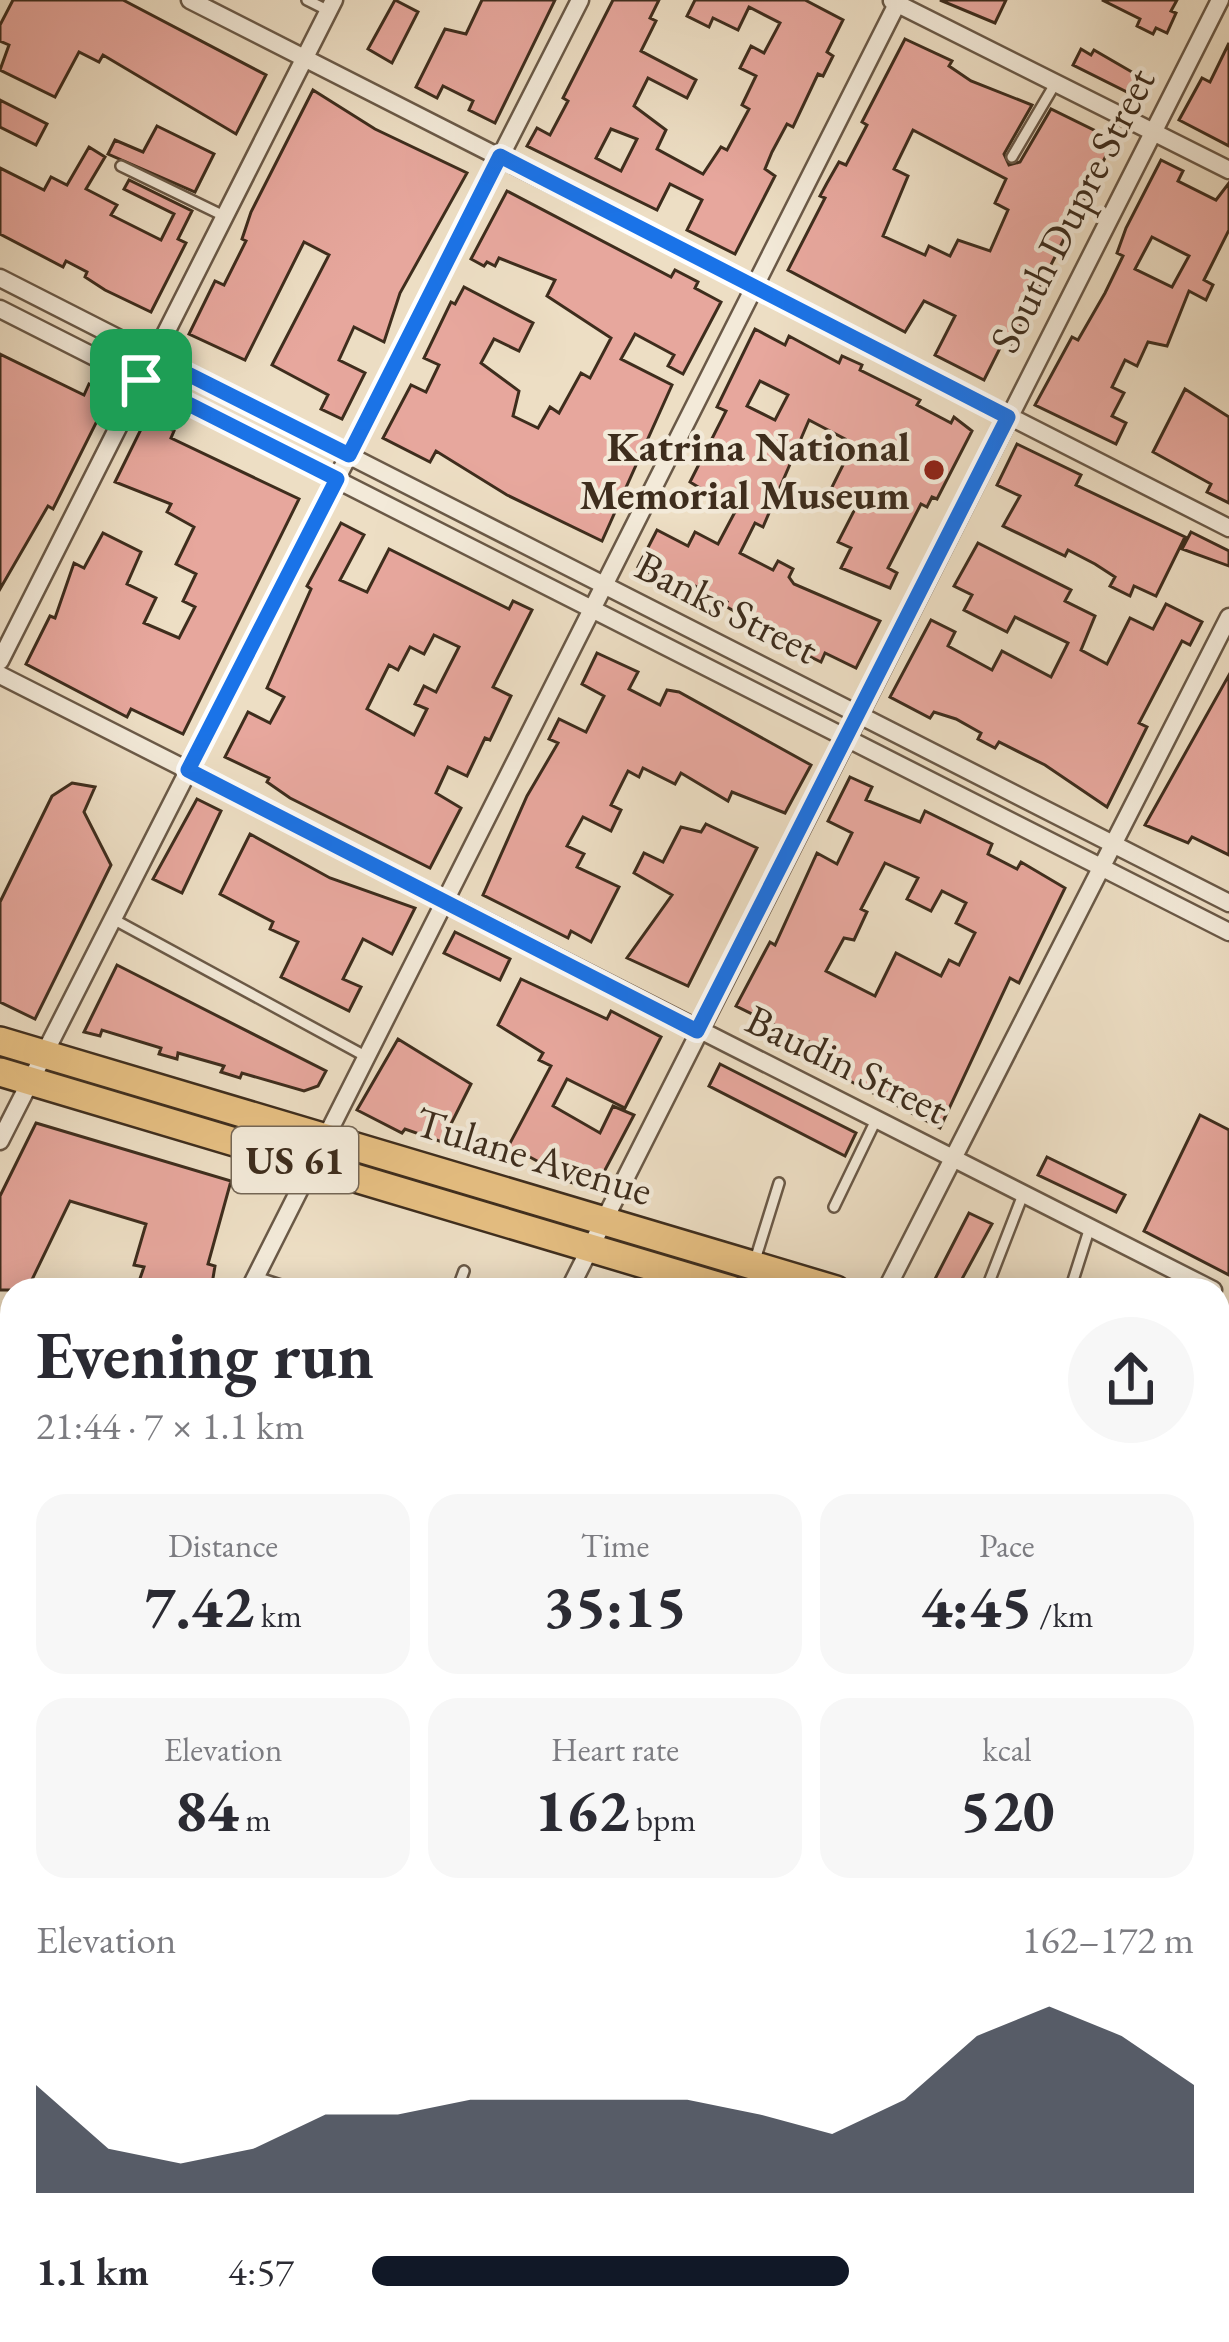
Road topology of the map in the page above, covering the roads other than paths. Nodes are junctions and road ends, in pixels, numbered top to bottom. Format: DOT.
graph roads {
  1 [pos="190,0"];
  2 [pos="307,0"];
  3 [pos="580,0"];
  4 [pos="1220,0"];
  5 [pos="896,1"];
  6 [pos="332,5"];
  7 [pos="305,58"];
  8 [pos="1056,82"];
  9 [pos="1152,130"];
  10 [pos="500,156"];
  11 [pos="1012,157"];
  12 [pos="121,166"];
  13 [pos="1229,170"];
  14 [pos="224,215"];
  15 [pos="0,278"];
  16 [pos="755,286"];
  17 [pos="0,309"];
  18 [pos="152,356"];
  19 [pos="141,380"];
  20 [pos="1008,417"];
  21 [pos="349,455"];
  22 [pos="337,479"];
  23 [pos="1229,528"];
  24 [pos="606,586"];
  25 [pos="595,610"];
  26 [pos="1229,617"];
  27 [pos="0,661"];
  28 [pos="0,675"];
  29 [pos="857,714"];
  30 [pos="845,738"];
  31 [pos="188,770"];
  32 [pos="1113,844"];
  33 [pos="1101,867"];
  34 [pos="444,900"];
  35 [pos="1229,903"];
  36 [pos="113,919"];
  37 [pos="1229,932"];
  38 [pos="697,1031"];
  39 [pos="0,1041"];
  40 [pos="44,1054"];
  41 [pos="365,1056"];
  42 [pos="0,1072"];
  43 [pos="29,1081"];
  44 [pos="877,1119"];
  45 [pos="324,1138"];
  46 [pos="0,1141"];
  47 [pos="956,1157"];
  48 [pos="313,1165"];
  49 [pos="779,1183"];
  50 [pos="1024,1192"];
  51 [pos="834,1207"];
  52 [pos="604,1221"];
  53 [pos="1090,1227"];
  54 [pos="590,1248"];
  55 [pos="753,1265"];
  56 [pos="464,1271"];
  57 [pos="255,1278"];
  58 [pos="461,1278"];
  59 [pos="575,1278"];
  60 [pos="691,1278"];
  61 [pos="796,1278"];
  62 [pos="892,1278"];
  63 [pos="991,1278"];
  64 [pos="1074,1278"];
  65 [pos="1190,1278"];
  1 -- 7 [label="street"];
  2 -- 6 [label="lane"];
  3 -- 10 [label="street"];
  4 -- 9 [label="street, South Dupre Street"];
  5 -- 8 [label="street"];
  5 -- 16 [label="street"];
  6 -- 7 [label="street"];
  7 -- 10 [label="street"];
  7 -- 14 [label="street"];
  8 -- 9 [label="street"];
  8 -- 11 [label="lane"];
  9 -- 13 [label="street"];
  9 -- 20 [label="street, South Dupre Street"];
  10 -- 16 [label="street"];
  10 -- 21 [label="street"];
  12 -- 14 [label="lane"];
  14 -- 18 [label="street"];
  15 -- 18 [label="street, Banks Street"];
  16 -- 20 [label="street"];
  16 -- 24 [label="street"];
  17 -- 19 [label="street, Banks Street"];
  18 -- 19 [label="street"];
  18 -- 21 [label="street, Banks Street"];
  19 -- 22 [label="street, Banks Street"];
  19 -- 27 [label="street"];
  20 -- 23 [label="street"];
  20 -- 29 [label="street, South Dupre Street"];
  21 -- 22 [label="street"];
  21 -- 24 [label="street, Banks Street"];
  22 -- 25 [label="street, Banks Street"];
  22 -- 31 [label="street"];
  24 -- 25 [label="street"];
  24 -- 29 [label="street, Banks Street"];
  25 -- 30 [label="street, Banks Street"];
  25 -- 34 [label="street"];
  26 -- 32 [label="street"];
  28 -- 31 [label="street, Baudin Street"];
  29 -- 30 [label="street, South Dupre Street"];
  29 -- 32 [label="street, Banks Street"];
  30 -- 33 [label="street, Banks Street"];
  30 -- 38 [label="street, South Dupre Street"];
  31 -- 34 [label="street, Baudin Street"];
  31 -- 36 [label="street"];
  32 -- 33 [label="street"];
  32 -- 35 [label="street, Banks Street"];
  33 -- 37 [label="street, Banks Street"];
  33 -- 47 [label="street"];
  34 -- 38 [label="street, Baudin Street"];
  34 -- 41 [label="street"];
  36 -- 40 [label="street"];
  36 -- 41 [label="lane"];
  38 -- 44 [label="street, Baudin Street"];
  38 -- 52 [label="street, South Dupre Street"];
  39 -- 40 [label="main road, Tulane Avenue / US 61"];
  40 -- 43 [label="street"];
  40 -- 45 [label="main road, Tulane Avenue / US 61"];
  41 -- 45 [label="street"];
  42 -- 43 [label="main road, Tulane Avenue / US 61"];
  43 -- 46 [label="street"];
  43 -- 48 [label="main road, Tulane Avenue / US 61"];
  44 -- 47 [label="street, Baudin Street"];
  44 -- 51 [label="lane"];
  45 -- 48 [label="street"];
  45 -- 52 [label="main road, Tulane Avenue / US 61"];
  47 -- 50 [label="street, Baudin Street"];
  47 -- 62 [label="street"];
  48 -- 54 [label="main road, Tulane Avenue / US 61"];
  48 -- 57 [label="street"];
  49 -- 55 [label="lane"];
  50 -- 53 [label="street, Baudin Street"];
  50 -- 63 [label="lane"];
  52 -- 54 [label="street, South Dupre Street"];
  52 -- 55 [label="main road, Tulane Avenue / US 61"];
  53 -- 64 [label="lane"];
  53 -- 65 [label="street, Baudin Street"];
  54 -- 59 [label="street, South Dupre Street"];
  54 -- 60 [label="main road, Tulane Avenue / US 61"];
  55 -- 61 [label="main road, Tulane Avenue / US 61"];
  56 -- 58 [label="lane"];
}
